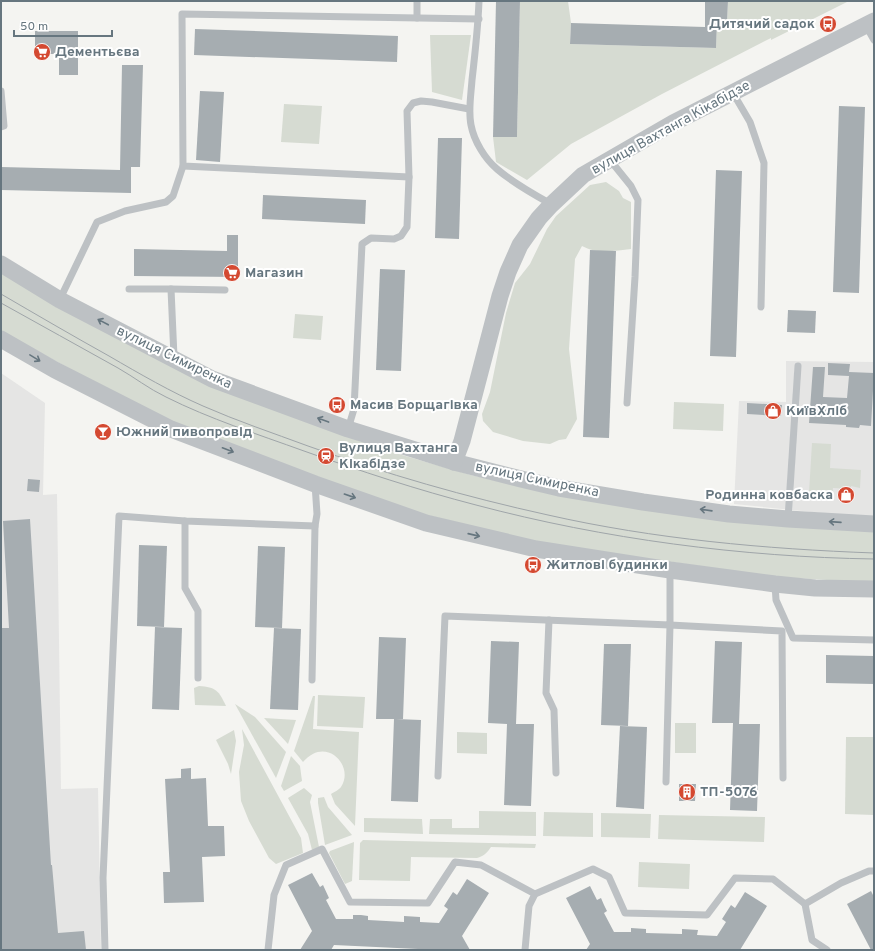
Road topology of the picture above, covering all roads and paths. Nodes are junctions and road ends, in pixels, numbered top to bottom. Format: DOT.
graph roads {
  1 [pos="417,1"];
  2 [pos="479,1"];
  3 [pos="417,18"];
  4 [pos="478,19"];
  5 [pos="871,29"];
  6 [pos="1,91"];
  7 [pos="733,92"];
  8 [pos="469,109"];
  9 [pos="1,127"];
  10 [pos="610,160"];
  11 [pos="183,166"];
  12 [pos="409,177"];
  13 [pos="551,205"];
  14 [pos="1,264"];
  15 [pos="129,289"];
  16 [pos="171,289"];
  17 [pos="225,290"];
  18 [pos="60,300"];
  19 [pos="761,307"];
  20 [pos="1,339"];
  21 [pos="174,360"];
  22 [pos="798,366"];
  23 [pos="627,403"];
  24 [pos="348,429"];
  25 [pos="454,462"];
  26 [pos="315,484"];
  27 [pos="788,519"];
  28 [pos="185,521"];
  29 [pos="874,524"];
  30 [pos="315,526"];
  31 [pos="670,570"];
  32 [pos="774,584"];
  33 [pos="874,589"];
  34 [pos="549,620"];
  35 [pos="670,625"];
  36 [pos="874,640"];
  37 [pos="198,678"];
  38 [pos="312,680"];
  39 [pos="556,773"];
  40 [pos="438,776"];
  41 [pos="783,778"];
  42 [pos="666,782"];
  43 [pos="874,871"];
  44 [pos="534,894"];
  45 [pos="805,904"];
  46 [pos="105,950"];
  47 [pos="268,950"];
  48 [pos="525,950"];
  49 [pos="826,950"];
  1 -- 3 [label="lane"];
  2 -- 4 [label="lane"];
  3 -- 4 [label="lane"];
  3 -- 11 [label="lane"];
  4 -- 8 [label="lane"];
  5 -- 7 [label="street, вулиця Вахтанга Кікабідзе"];
  6 -- 9 [label="lane"];
  7 -- 10 [label="street, вулиця Вахтанга Кікабідзе"];
  7 -- 19 [label="lane"];
  8 -- 12 [label="lane"];
  8 -- 13 [label="lane"];
  10 -- 13 [label="street, вулиця Вахтанга Кікабідзе"];
  10 -- 23 [label="lane"];
  11 -- 12 [label="lane"];
  11 -- 18 [label="lane"];
  12 -- 24 [label="lane"];
  13 -- 25 [label="street, вулиця Вахтанга Кікабідзе"];
  14 -- 18 [label="street, вулиця Симиренка"];
  15 -- 16 [label="lane"];
  16 -- 17 [label="lane"];
  16 -- 21 [label="lane"];
  21 -- 18 [label="street, вулиця Симиренка, one-way"];
  20 -- 26 [label="street, one-way"];
  24 -- 21 [label="street, вулиця Симиренка, one-way"];
  22 -- 27 [label="lane"];
  24 -- 25 [label="street, вулиця Симиренка"];
  27 -- 25 [label="street, вулиця Симиренка, one-way"];
  26 -- 30 [label="lane"];
  26 -- 31 [label="street, one-way"];
  29 -- 27 [label="street, вулиця Симиренка, one-way"];
  28 -- 30 [label="lane"];
  28 -- 37 [label="lane"];
  28 -- 46 [label="lane"];
  30 -- 38 [label="lane"];
  31 -- 32 [label="street"];
  31 -- 35 [label="lane"];
  32 -- 33 [label="street"];
  32 -- 36 [label="lane"];
  34 -- 35 [label="lane"];
  34 -- 39 [label="lane"];
  34 -- 40 [label="lane"];
  35 -- 41 [label="lane"];
  35 -- 42 [label="lane"];
  43 -- 45 [label="lane"];
  44 -- 45 [label="lane"];
  44 -- 47 [label="lane"];
  44 -- 48 [label="lane"];
  45 -- 49 [label="lane"];
}
